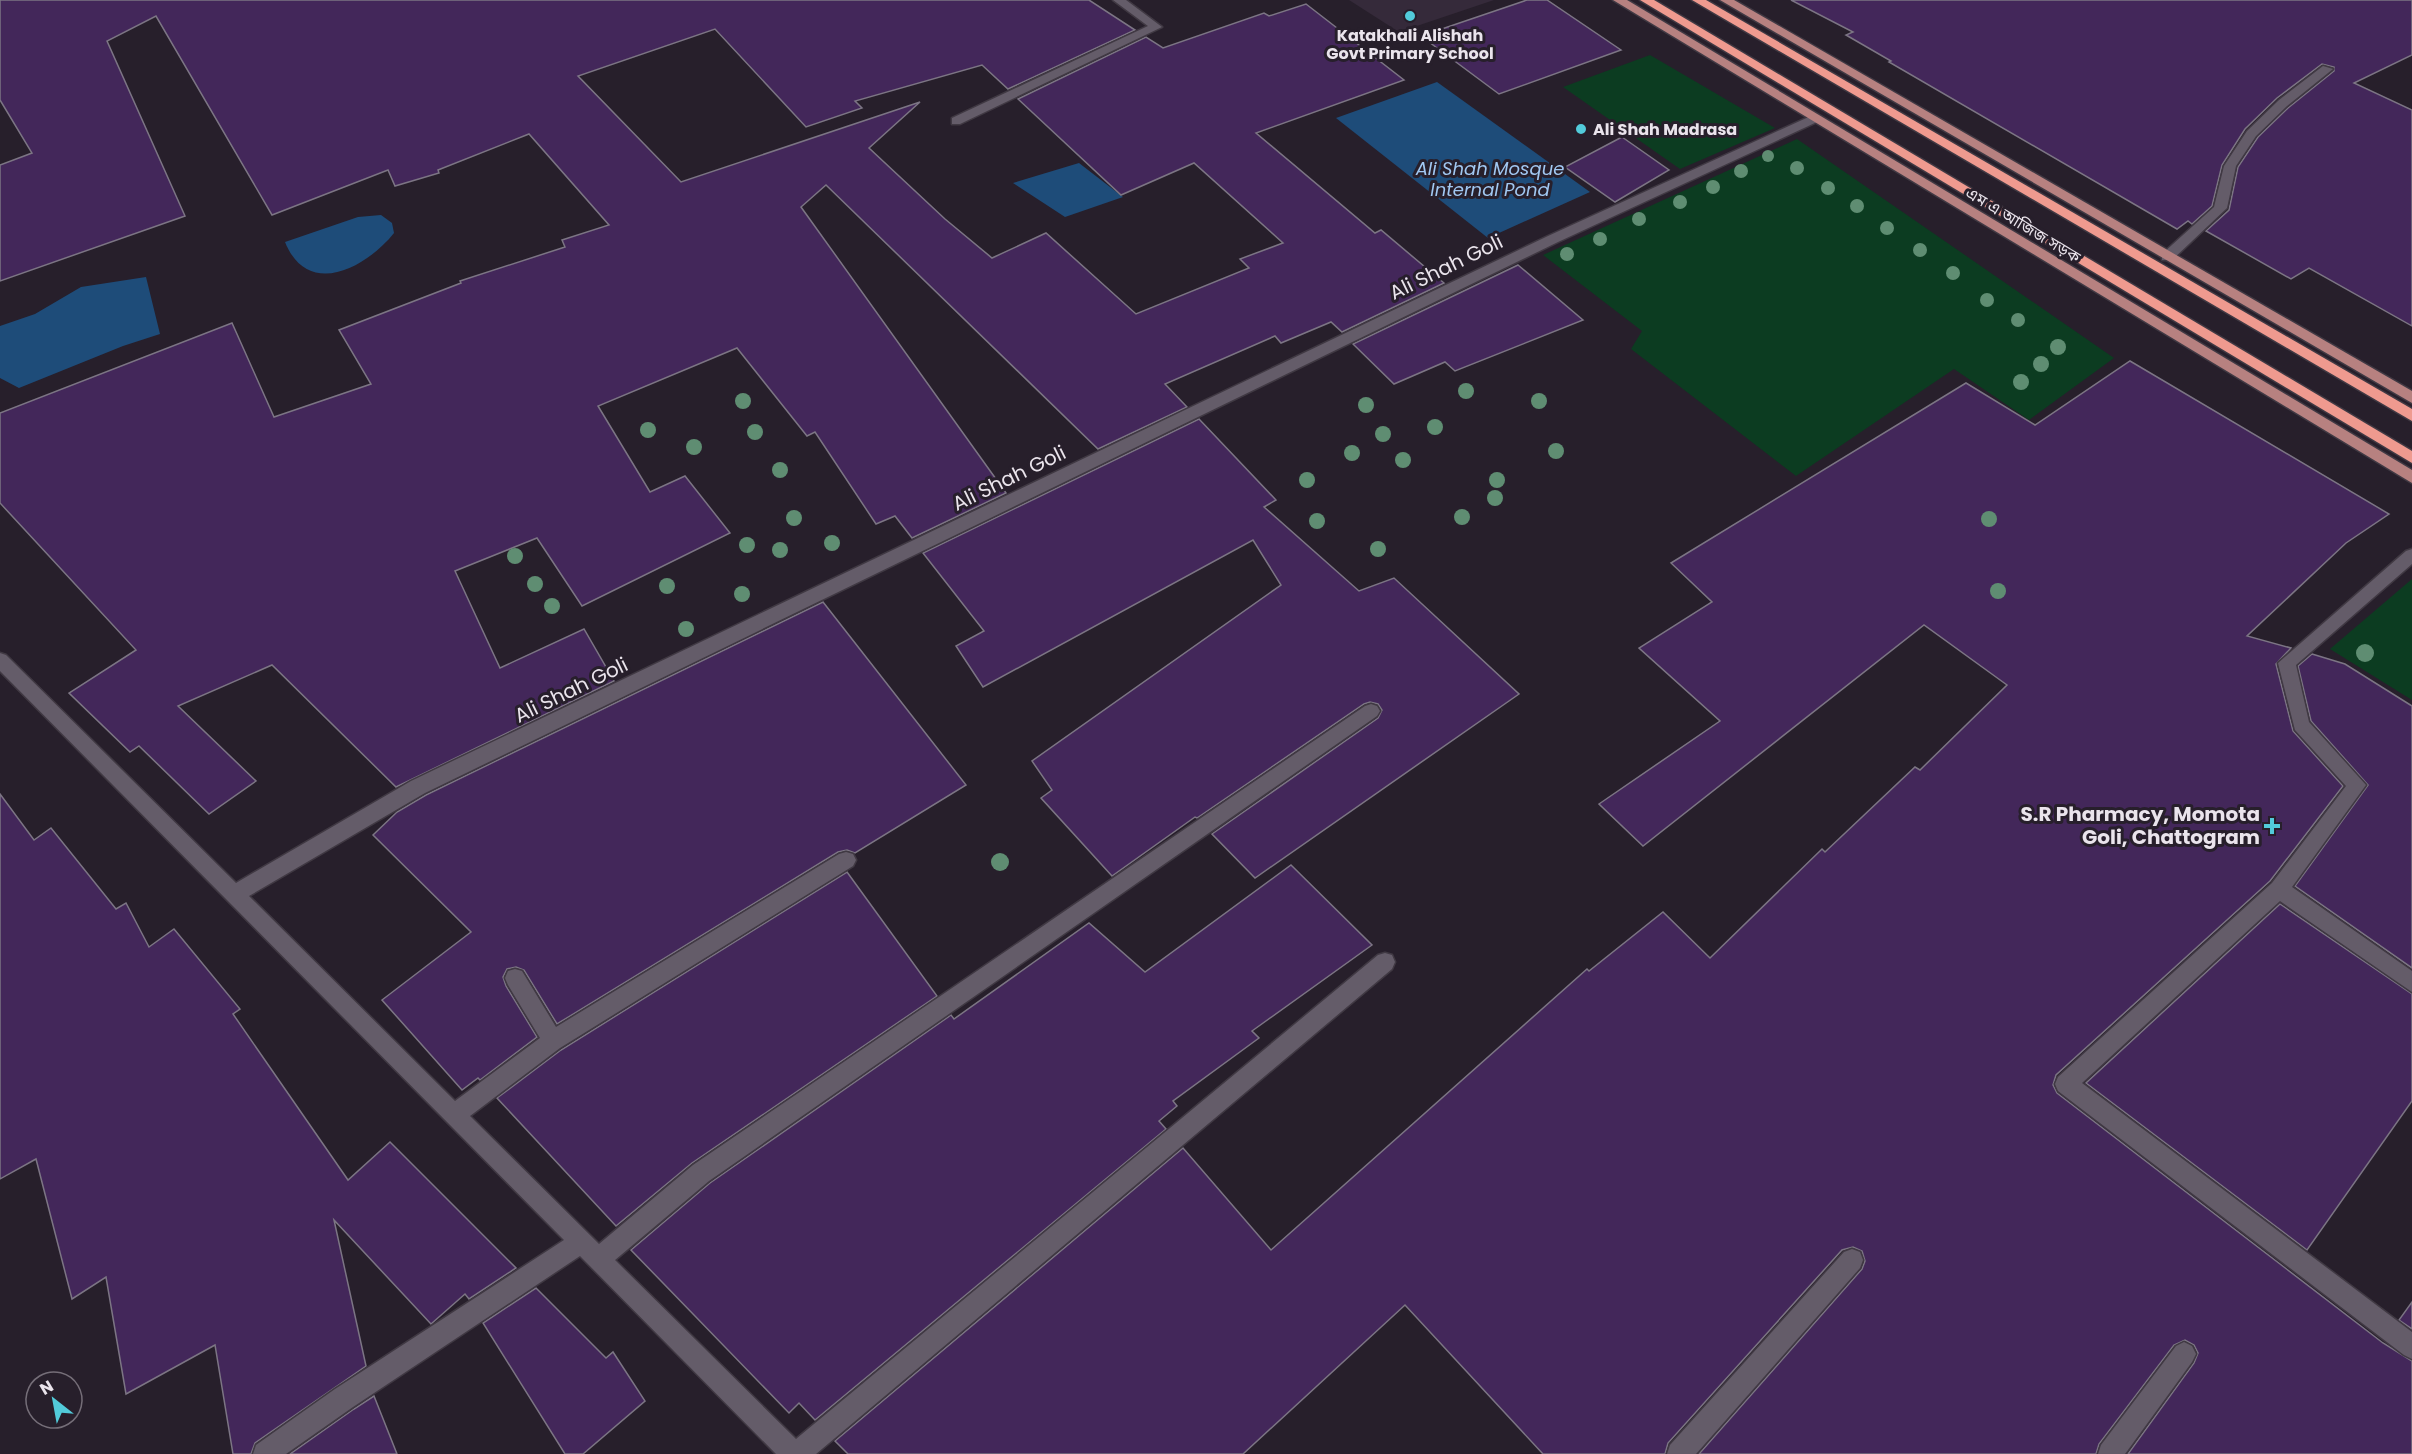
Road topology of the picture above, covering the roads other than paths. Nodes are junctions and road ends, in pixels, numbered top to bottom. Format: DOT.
graph roads {
  1 [pos="1119,0"];
  2 [pos="1618,0"];
  3 [pos="1646,0"];
  4 [pos="1698,0"];
  5 [pos="1726,0"];
  6 [pos="2327,69"];
  7 [pos="1813,119"];
  8 [pos="956,121"];
  9 [pos="2167,257"];
  10 [pos="2412,398"];
  11 [pos="2412,416"];
  12 [pos="2412,458"];
  13 [pos="2412,477"];
  14 [pos="2412,555"];
  15 [pos="0,660"];
  16 [pos="1371,711"];
  17 [pos="846,860"];
  18 [pos="2279,890"];
  19 [pos="233,895"];
  20 [pos="1385,962"];
  21 [pos="515,978"];
  22 [pos="2412,983"];
  23 [pos="553,1041"];
  24 [pos="453,1116"];
  25 [pos="580,1243"];
  26 [pos="598,1260"];
  27 [pos="1852,1260"];
  28 [pos="2412,1347"];
  29 [pos="2184,1354"];
  30 [pos="265,1454"];
  31 [pos="795,1454"];
  32 [pos="1679,1454"];
  33 [pos="2110,1454"];
  1 -- 8 [label="street"];
  2 -- 7 [label="main road, এম এ আজিজ সড়ক"];
  3 -- 12 [label="highway"];
  4 -- 11 [label="highway"];
  5 -- 9 [label="main road"];
  6 -- 9 [label="street"];
  7 -- 13 [label="main road, এম এ আজিজ সড়ক"];
  7 -- 19 [label="street, Ali Shah Goli"];
  9 -- 10 [label="main road"];
  14 -- 18 [label="street"];
  15 -- 19 [label="street"];
  16 -- 26 [label="street"];
  17 -- 23 [label="street"];
  18 -- 22 [label="street"];
  18 -- 28 [label="street"];
  19 -- 24 [label="street"];
  20 -- 31 [label="street"];
  21 -- 23 [label="street"];
  23 -- 24 [label="street"];
  24 -- 25 [label="street"];
  25 -- 26 [label="street"];
  25 -- 30 [label="street"];
  26 -- 31 [label="street"];
  27 -- 32 [label="street"];
  29 -- 33 [label="street"];
}
